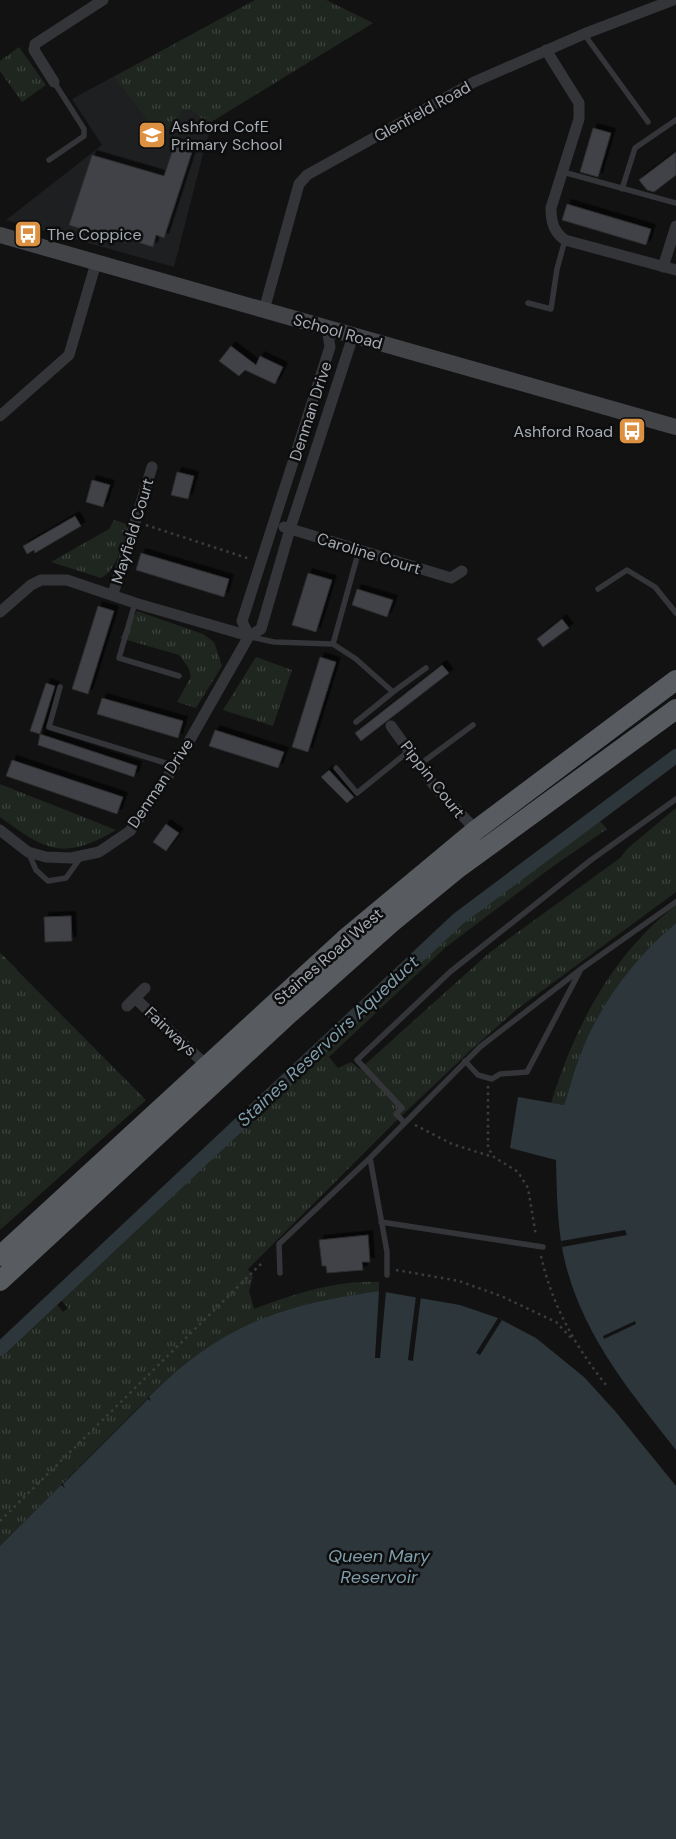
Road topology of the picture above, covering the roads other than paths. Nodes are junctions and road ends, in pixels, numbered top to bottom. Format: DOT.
graph roads {
  1 [pos="103,0"];
  2 [pos="673,0"];
  3 [pos="584,34"];
  4 [pos="546,50"];
  5 [pos="54,82"];
  6 [pos="676,120"];
  7 [pos="648,122"];
  8 [pos="50,160"];
  9 [pos="563,172"];
  10 [pos="622,189"];
  11 [pos="676,203"];
  12 [pos="676,226"];
  13 [pos="0,235"];
  14 [pos="565,240"];
  15 [pos="96,263"];
  16 [pos="663,267"];
  17 [pos="676,270"];
  18 [pos="528,303"];
  19 [pos="264,310"];
  20 [pos="327,328"];
  21 [pos="353,336"];
  22 [pos="0,416"];
  23 [pos="676,427"];
  24 [pos="152,467"];
  25 [pos="274,524"];
  26 [pos="290,529"];
  27 [pos="359,550"];
  28 [pos="462,571"];
  29 [pos="598,589"];
  30 [pos="112,594"];
  31 [pos="136,603"];
  32 [pos="0,612"];
  33 [pos="676,613"];
  34 [pos="249,636"];
  35 [pos="333,644"];
  36 [pos="426,668"];
  37 [pos="179,676"];
  38 [pos="676,680"];
  39 [pos="60,687"];
  40 [pos="393,692"];
  41 [pos="676,709"];
  42 [pos="356,722"];
  43 [pos="473,725"];
  44 [pos="391,726"];
  45 [pos="409,751"];
  46 [pos="420,765"];
  47 [pos="175,766"];
  48 [pos="336,768"];
  49 [pos="676,799"];
  50 [pos="0,830"];
  51 [pos="476,830"];
  52 [pos="28,852"];
  53 [pos="83,855"];
  54 [pos="676,902"];
  55 [pos="580,969"];
  56 [pos="145,988"];
  57 [pos="465,1061"];
  58 [pos="206,1066"];
  59 [pos="405,1121"];
  60 [pos="370,1158"];
  61 [pos="382,1222"];
  62 [pos="541,1247"];
  63 [pos="0,1256"];
  64 [pos="280,1273"];
  65 [pos="387,1275"];
  66 [pos="0,1280"];
  1 -- 5 [label="street"];
  2 -- 3 [label="street, Glenfield Road"];
  3 -- 4 [label="street, Glenfield Road"];
  3 -- 7 [label="lane"];
  4 -- 9 [label="street"];
  4 -- 19 [label="street, Glenfield Road"];
  5 -- 8 [label="lane"];
  6 -- 10 [label="lane"];
  9 -- 10 [label="lane"];
  9 -- 14 [label="street"];
  10 -- 11 [label="lane"];
  12 -- 16 [label="street"];
  13 -- 15 [label="main road, School Road"];
  14 -- 16 [label="street"];
  14 -- 18 [label="lane"];
  15 -- 19 [label="main road, School Road"];
  15 -- 22 [label="street"];
  16 -- 17 [label="street"];
  19 -- 20 [label="main road, School Road"];
  20 -- 21 [label="main road, School Road"];
  20 -- 25 [label="street, Denman Drive"];
  21 -- 23 [label="main road, School Road"];
  21 -- 26 [label="street, Denman Drive"];
  24 -- 30 [label="street, Mayfield Court"];
  25 -- 26 [label="street, Caroline Court"];
  25 -- 34 [label="street, Denman Drive"];
  26 -- 27 [label="street, Caroline Court"];
  26 -- 34 [label="street, Denman Drive"];
  27 -- 28 [label="street, Caroline Court"];
  27 -- 35 [label="lane"];
  29 -- 33 [label="lane"];
  30 -- 31 [label="street"];
  30 -- 32 [label="street"];
  31 -- 34 [label="street"];
  31 -- 37 [label="lane"];
  34 -- 35 [label="lane"];
  34 -- 47 [label="street, Denman Drive"];
  35 -- 40 [label="lane"];
  36 -- 40 [label="lane"];
  38 -- 51 [label="highway, Staines Road West"];
  39 -- 47 [label="lane"];
  40 -- 42 [label="lane"];
  41 -- 66 [label="highway, Staines Road West"];
  43 -- 46 [label="lane"];
  44 -- 45 [label="street, Pippin Court"];
  45 -- 46 [label="street, Pippin Court"];
  45 -- 48 [label="lane"];
  46 -- 51 [label="street, Pippin Court"];
  47 -- 53 [label="street, Denman Drive"];
  49 -- 59 [label="lane"];
  50 -- 52 [label="street, Denman Drive"];
  51 -- 58 [label="highway, Staines Road West"];
  52 -- 53 [label="street, Denman Drive"];
  52 -- 53 [label="lane"];
  54 -- 55 [label="lane"];
  55 -- 57 [label="lane"];
  55 -- 57 [label="lane"];
  56 -- 58 [label="street, Fairways"];
  57 -- 59 [label="lane"];
  58 -- 63 [label="highway, Staines Road West"];
  59 -- 60 [label="lane"];
  60 -- 61 [label="lane"];
  60 -- 64 [label="lane"];
  61 -- 62 [label="lane"];
  61 -- 65 [label="lane"];
}
